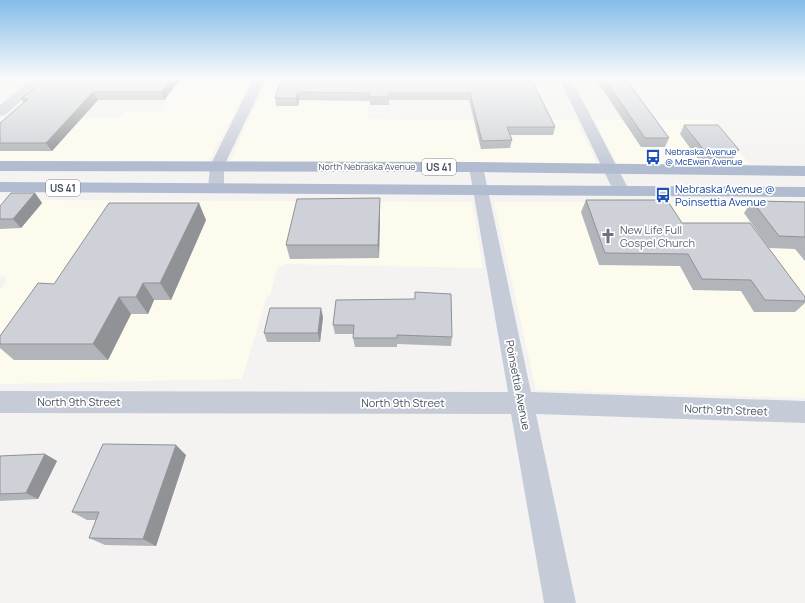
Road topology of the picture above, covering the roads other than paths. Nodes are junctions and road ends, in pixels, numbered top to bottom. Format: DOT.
graph roads {
  1 [pos="246,106"];
  2 [pos="579,106"];
  3 [pos="0,166"];
  4 [pos="217,166"];
  5 [pos="610,169"];
  6 [pos="805,171"];
  7 [pos="478,178"];
  8 [pos="0,187"];
  9 [pos="216,188"];
  10 [pos="621,190"];
  11 [pos="805,192"];
  12 [pos="0,402"];
  13 [pos="522,403"];
  14 [pos="805,412"];
  15 [pos="560,603"];
  1 -- 4 [label="street"];
  2 -- 5 [label="street"];
  3 -- 4 [label="main road, North Nebraska Avenue / US 41"];
  4 -- 7 [label="main road, North Nebraska Avenue / US 41"];
  4 -- 9 [label="street"];
  5 -- 6 [label="main road, North Nebraska Avenue / US 41"];
  5 -- 7 [label="main road, North Nebraska Avenue / US 41"];
  5 -- 10 [label="street"];
  7 -- 9 [label="main road, North Nebraska Avenue / US 41"];
  7 -- 10 [label="main road, North Nebraska Avenue / US 41"];
  7 -- 13 [label="street, Poinsettia Avenue"];
  8 -- 9 [label="main road, North Nebraska Avenue / US 41"];
  10 -- 11 [label="main road, North Nebraska Avenue / US 41"];
  12 -- 13 [label="street, North 9th Street"];
  13 -- 14 [label="street, North 9th Street"];
  13 -- 15 [label="street, Poinsettia Avenue"];
}
